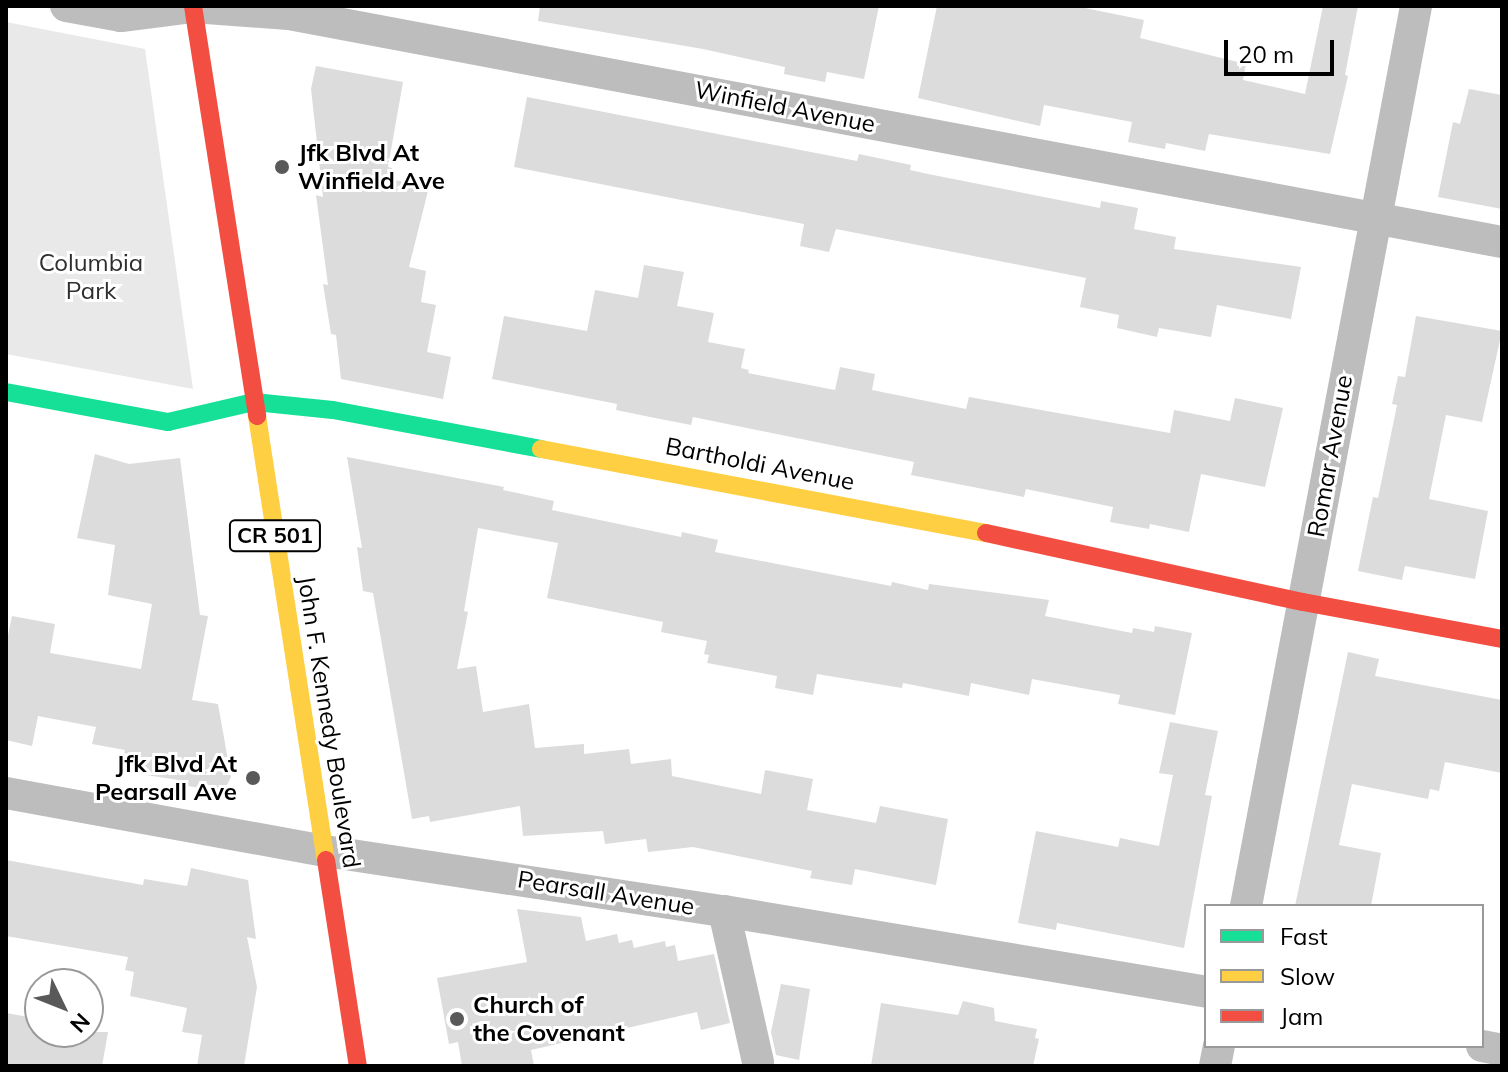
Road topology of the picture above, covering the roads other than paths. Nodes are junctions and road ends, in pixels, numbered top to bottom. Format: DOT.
graph roads {
  1 [pos="66,6"];
  2 [pos="193,6"];
  3 [pos="1416,6"];
  4 [pos="1373,219"];
  5 [pos="1502,242"];
  6 [pos="6,392"];
  7 [pos="254,402"];
  8 [pos="1303,602"];
  9 [pos="1502,639"];
  10 [pos="6,793"];
  11 [pos="325,851"];
  12 [pos="1246,904"];
  13 [pos="724,911"];
  14 [pos="1204,992"];
  15 [pos="758,1062"];
  16 [pos="358,1066"];
  1 -- 2 [label="street, Winfield Avenue"];
  2 -- 4 [label="street, Winfield Avenue"];
  2 -- 7 [label="street, John F. Kennedy Boulevard / CR 501"];
  3 -- 4 [label="street, Romar Avenue"];
  4 -- 5 [label="street, Winfield Avenue"];
  4 -- 8 [label="street, Romar Avenue"];
  6 -- 7 [label="street, Bartholdi Avenue"];
  7 -- 8 [label="street, Bartholdi Avenue"];
  7 -- 11 [label="street, John F. Kennedy Boulevard / CR 501"];
  8 -- 9 [label="street, Bartholdi Avenue"];
  8 -- 12 [label="street, Romar Avenue"];
  10 -- 11 [label="street, Pearsall Avenue"];
  11 -- 13 [label="street, Pearsall Avenue"];
  11 -- 16 [label="street, John F. Kennedy Boulevard / CR 501"];
  13 -- 14 [label="street, Pearsall Avenue"];
  13 -- 15 [label="street"];
}
